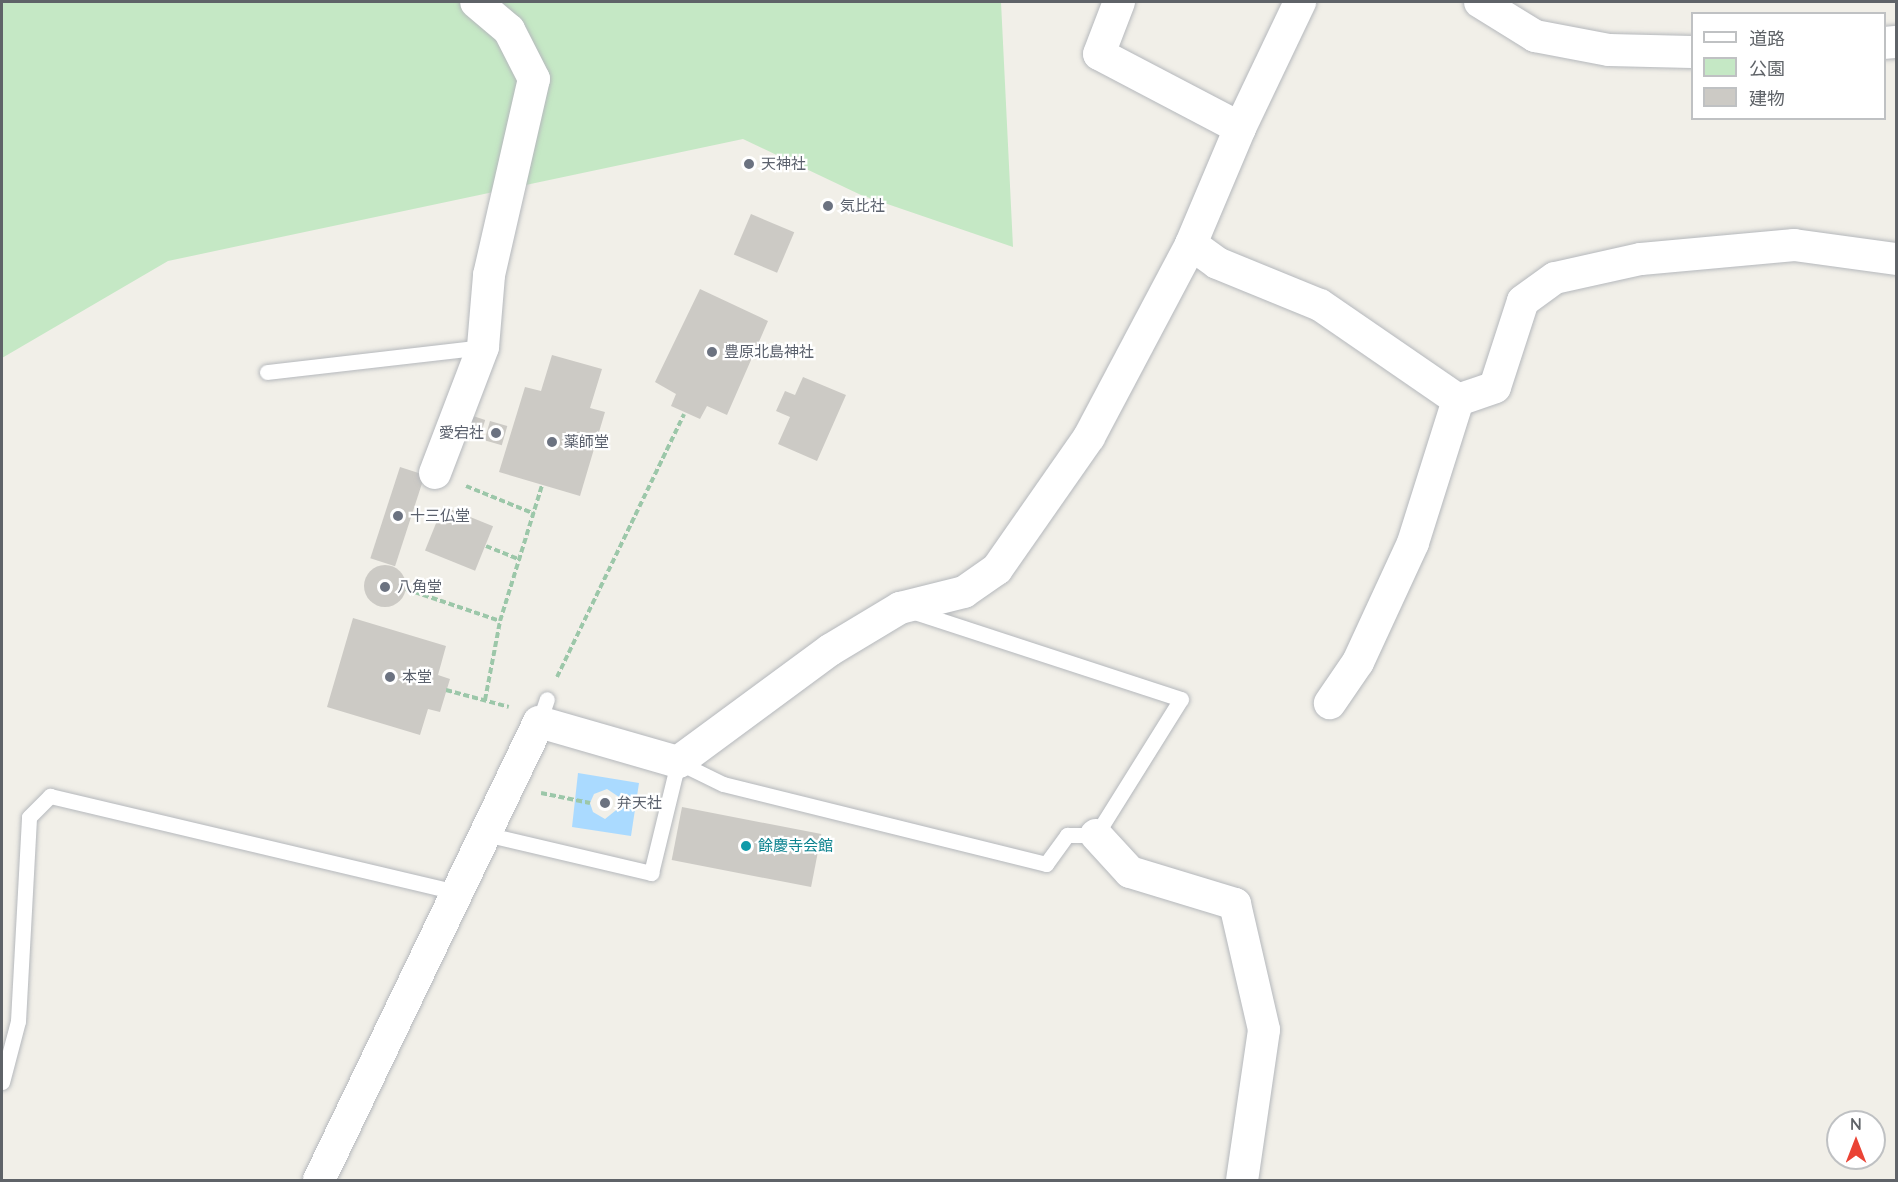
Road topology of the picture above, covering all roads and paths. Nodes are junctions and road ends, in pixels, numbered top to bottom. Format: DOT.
graph roads {
  1 [pos="476,2"];
  2 [pos="1119,2"];
  3 [pos="1300,2"];
  4 [pos="1480,2"];
  5 [pos="1691,52"];
  6 [pos="1240,128"];
  7 [pos="1191,244"];
  8 [pos="1896,259"];
  9 [pos="483,347"];
  10 [pos="267,372"];
  11 [pos="1458,400"];
  12 [pos="684,414"];
  13 [pos="435,473"];
  14 [pos="542,485"];
  15 [pos="535,514"];
  16 [pos="486,546"];
  17 [pos="520,560"];
  18 [pos="406,589"];
  19 [pos="900,608"];
  20 [pos="500,621"];
  21 [pos="446,690"];
  22 [pos="485,700"];
  23 [pos="1330,703"];
  24 [pos="543,710"];
  25 [pos="678,762"];
  26 [pos="576,800"];
  27 [pos="590,803"];
  28 [pos="485,834"];
  29 [pos="1096,835"];
  30 [pos="457,892"];
  31 [pos="2,1082"];
  32 [pos="319,1180"];
  33 [pos="1242,1180"];
  1 -- 9 [label="street"];
  2 -- 6 [label="street"];
  3 -- 6 [label="street"];
  4 -- 5 [label="street"];
  6 -- 7 [label="street"];
  7 -- 11 [label="street"];
  7 -- 19 [label="street"];
  8 -- 11 [label="street"];
  9 -- 10 [label="lane"];
  9 -- 13 [label="street"];
  11 -- 23 [label="street"];
  12 -- 24 [label="path"];
  13 -- 15 [label="path"];
  14 -- 15 [label="path"];
  15 -- 17 [label="path"];
  16 -- 17 [label="path"];
  17 -- 20 [label="path"];
  18 -- 20 [label="path"];
  19 -- 25 [label="street"];
  19 -- 29 [label="lane"];
  20 -- 22 [label="path"];
  21 -- 22 [label="path"];
  22 -- 24 [label="path"];
  24 -- 25 [label="street"];
  24 -- 28 [label="street"];
  25 -- 28 [label="lane"];
  25 -- 29 [label="lane"];
  26 -- 27 [label="path"];
  28 -- 30 [label="street"];
  29 -- 33 [label="street"];
  30 -- 31 [label="lane"];
  30 -- 32 [label="street"];
}
